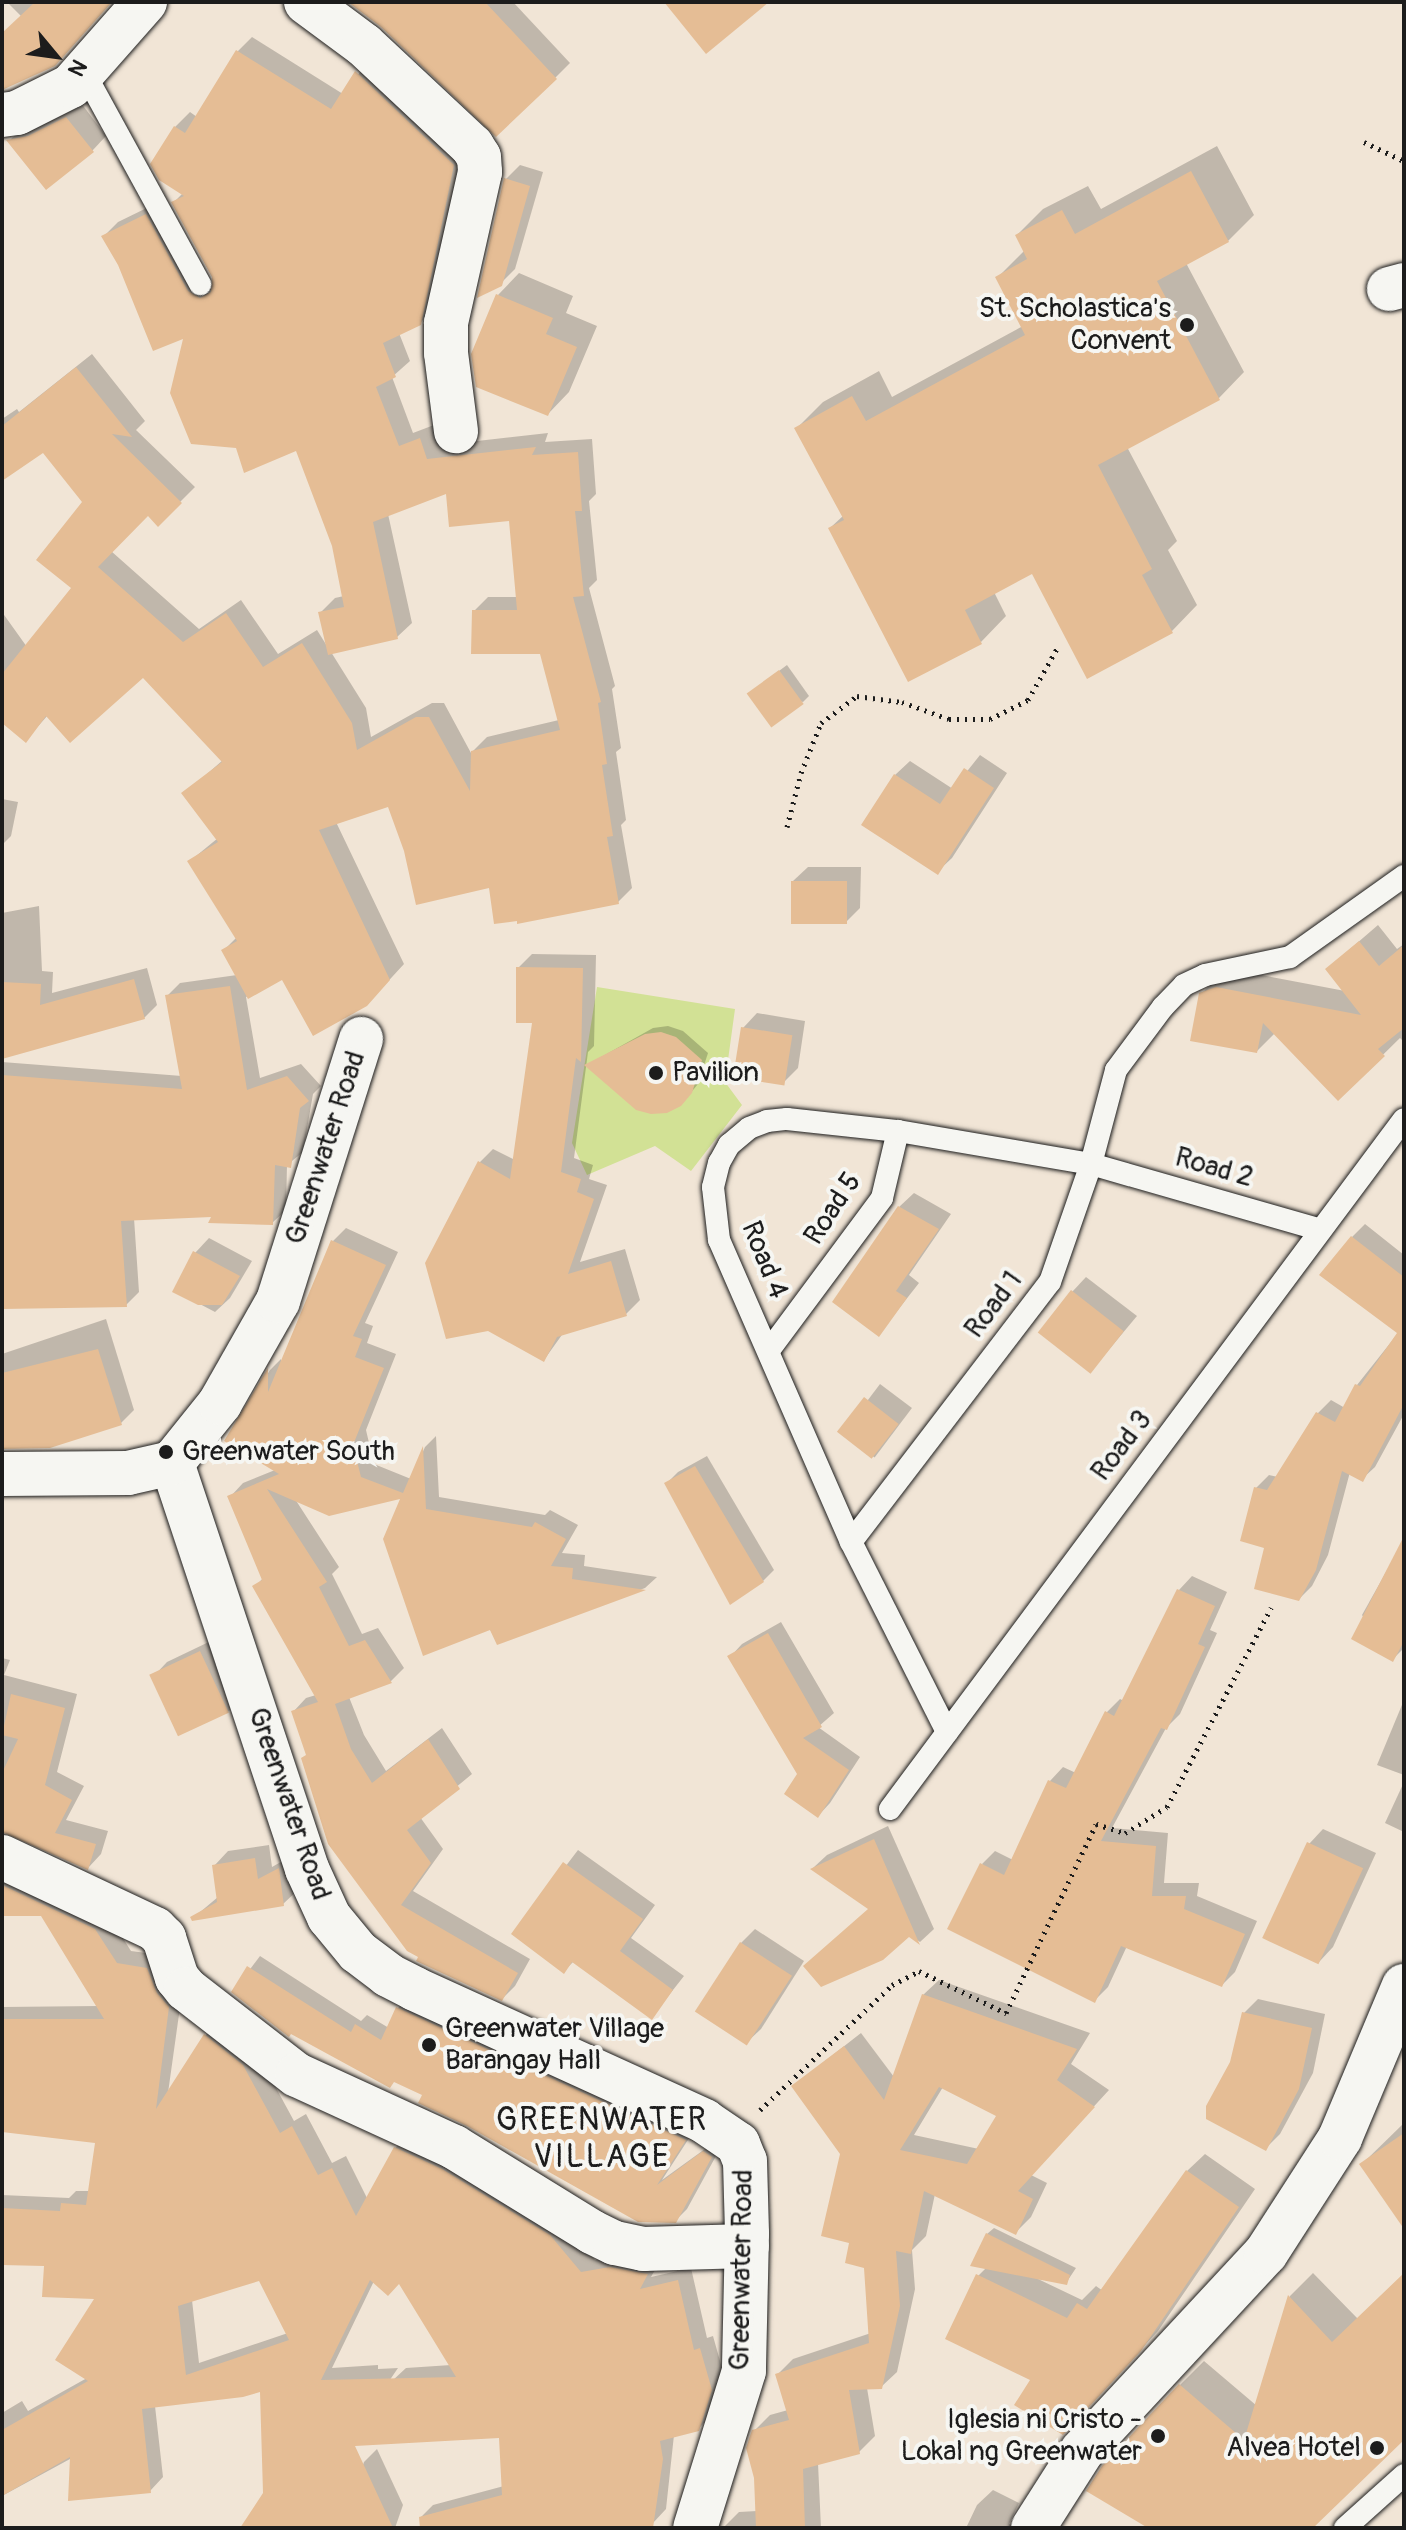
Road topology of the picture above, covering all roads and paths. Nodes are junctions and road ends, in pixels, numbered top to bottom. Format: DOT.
graph roads {
  1 [pos="145,2"];
  2 [pos="306,2"];
  3 [pos="84,72"];
  4 [pos="2,115"];
  5 [pos="1364,142"];
  6 [pos="1404,161"];
  7 [pos="200,284"];
  8 [pos="456,431"];
  9 [pos="1059,645"];
  10 [pos="787,827"];
  11 [pos="1404,876"];
  12 [pos="361,1039"];
  13 [pos="1404,1119"];
  14 [pos="898,1131"];
  15 [pos="1091,1164"];
  16 [pos="1321,1230"];
  17 [pos="770,1349"];
  18 [pos="172,1463"];
  19 [pos="2,1474"];
  20 [pos="851,1542"];
  21 [pos="1271,1608"];
  22 [pos="947,1732"];
  23 [pos="890,1809"];
  24 [pos="2,1857"];
  25 [pos="1404,1986"];
  26 [pos="730,2138"];
  27 [pos="747,2246"];
  28 [pos="1404,2475"];
  29 [pos="695,2528"];
  30 [pos="1033,2528"];
  31 [pos="1345,2528"];
  1 -- 3 [label="street"];
  2 -- 8 [label="street"];
  3 -- 4 [label="street"];
  3 -- 7 [label="lane"];
  5 -- 6 [label="path"];
  9 -- 10 [label="path"];
  11 -- 15 [label="lane, Road 1"];
  12 -- 18 [label="street, Greenwater Road"];
  13 -- 16 [label="lane, Road 3"];
  14 -- 15 [label="lane, Road 4"];
  14 -- 17 [label="lane, Road 5"];
  14 -- 17 [label="lane, Road 4"];
  15 -- 16 [label="lane, Road 2"];
  15 -- 20 [label="lane, Road 1"];
  16 -- 22 [label="lane, Road 3"];
  17 -- 20 [label="lane, Road 4"];
  18 -- 19 [label="street"];
  18 -- 26 [label="street, Greenwater Road"];
  20 -- 22 [label="lane, Road 4"];
  21 -- 26 [label="path"];
  22 -- 23 [label="lane, Road 3"];
  24 -- 27 [label="street"];
  25 -- 30 [label="street"];
  26 -- 27 [label="street, Greenwater Road"];
  27 -- 29 [label="street, Greenwater Road"];
  28 -- 31 [label="lane"];
}
